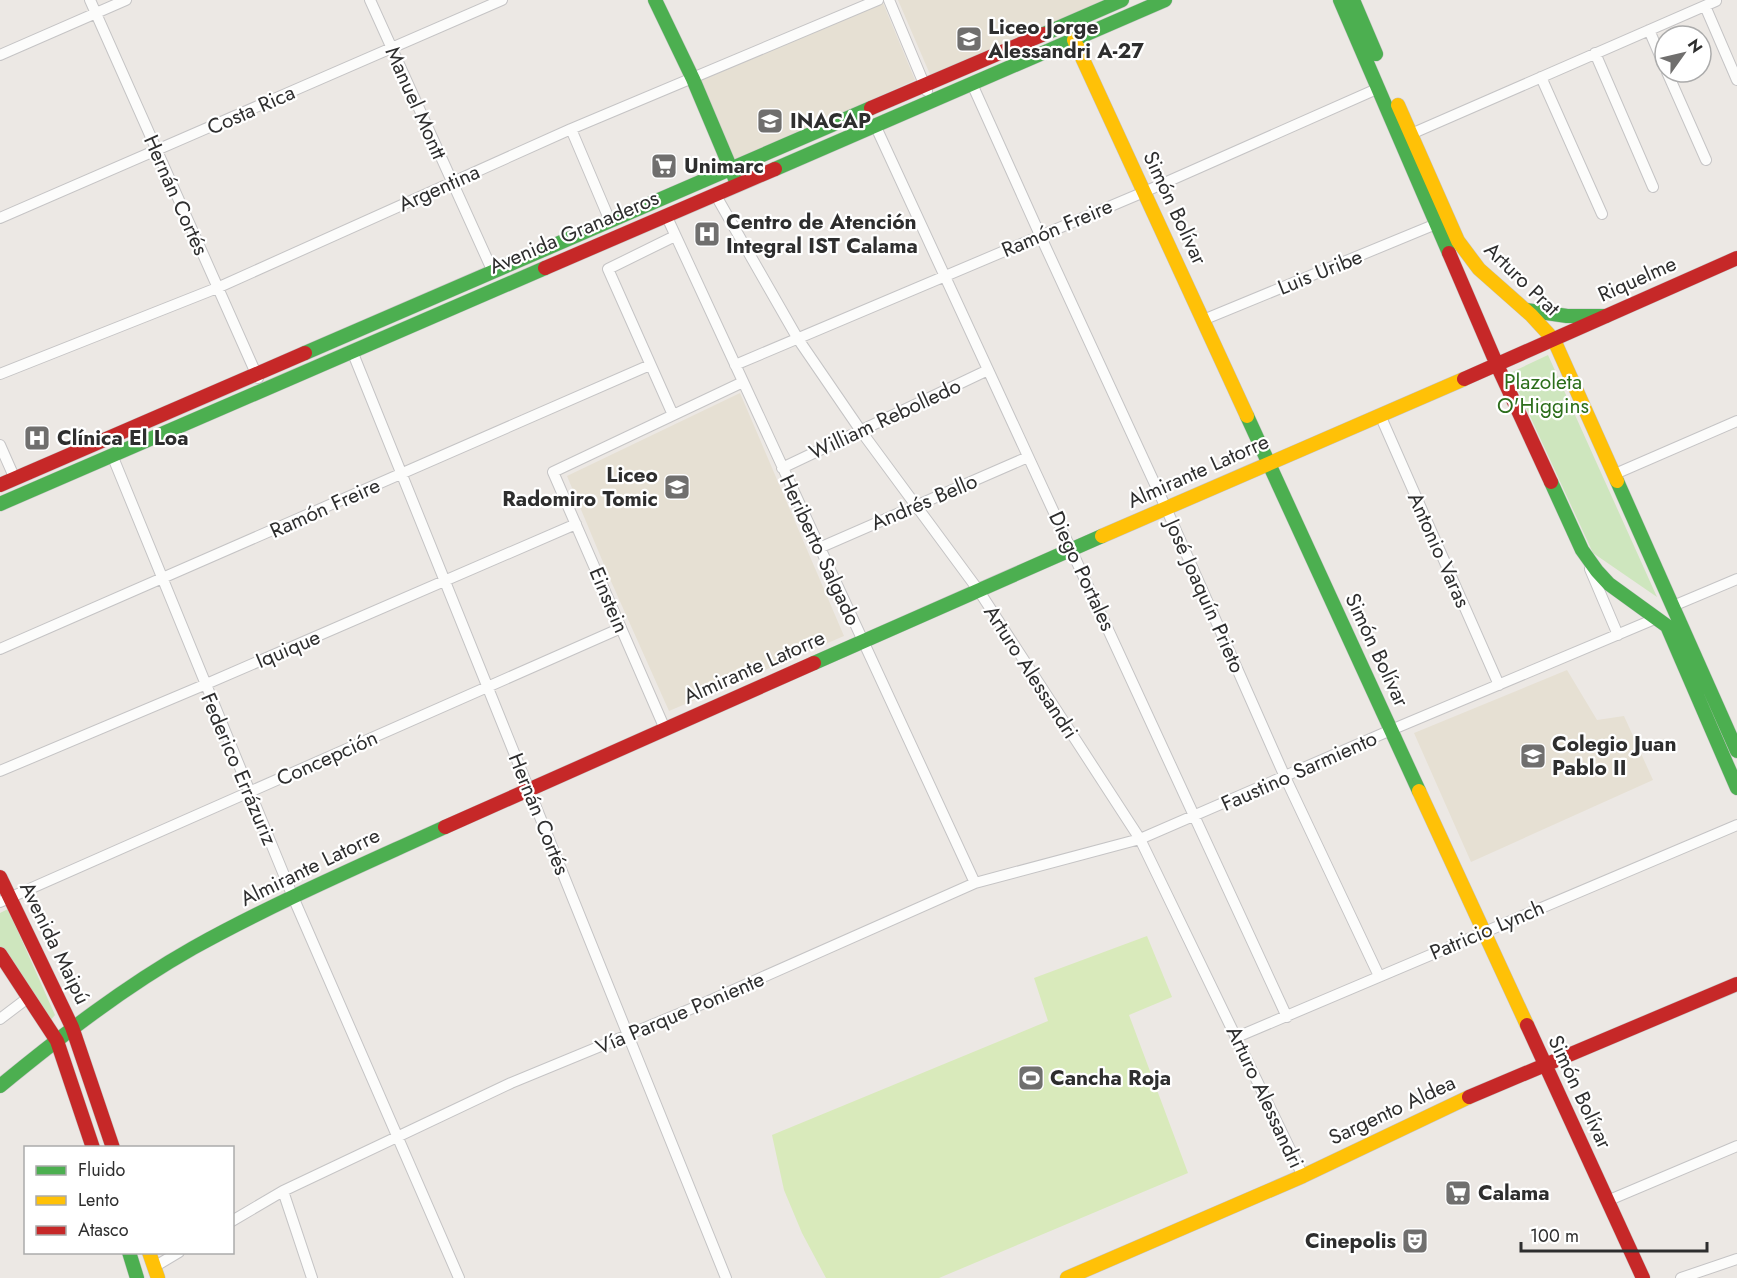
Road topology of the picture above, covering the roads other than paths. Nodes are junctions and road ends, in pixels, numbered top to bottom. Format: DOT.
graph roads {
  1 [pos="90,0"];
  2 [pos="126,0"];
  3 [pos="370,0"];
  4 [pos="502,0"];
  5 [pos="655,0"];
  6 [pos="878,0"];
  7 [pos="889,0"];
  8 [pos="1122,0"];
  9 [pos="1165,0"];
  10 [pos="1340,0"];
  11 [pos="1353,0"];
  12 [pos="1716,1"];
  13 [pos="1705,6"];
  14 [pos="96,13"];
  15 [pos="1649,30"];
  16 [pos="1653,39"];
  17 [pos="1074,40"];
  18 [pos="392,48"];
  19 [pos="1595,53"];
  20 [pos="0,55"];
  21 [pos="1540,77"];
  22 [pos="693,79"];
  23 [pos="1737,80"];
  24 [pos="972,84"];
  25 [pos="1672,84"];
  26 [pos="925,85"];
  27 [pos="1379,88"];
  28 [pos="932,101"];
  29 [pos="875,125"];
  30 [pos="571,129"];
  31 [pos="1411,134"];
  32 [pos="156,151"];
  33 [pos="1706,160"];
  34 [pos="730,169"];
  35 [pos="452,182"];
  36 [pos="737,184"];
  37 [pos="1653,187"];
  38 [pos="1144,192"];
  39 [pos="715,194"];
  40 [pos="1602,214"];
  41 [pos="666,215"];
  42 [pos="0,218"];
  43 [pos="610,221"];
  44 [pos="1437,224"];
  45 [pos="1040,235"];
  46 [pos="675,236"];
  47 [pos="1737,258"];
  48 [pos="493,272"];
  49 [pos="944,275"];
  50 [pos="217,288"];
  51 [pos="1526,310"];
  52 [pos="1606,316"];
  53 [pos="1203,320"];
  54 [pos="798,339"];
  55 [pos="1554,340"];
  56 [pos="352,351"];
  57 [pos="650,365"];
  58 [pos="735,365"];
  59 [pos="1497,365"];
  60 [pos="988,370"];
  61 [pos="0,374"];
  62 [pos="256,374"];
  63 [pos="743,382"];
  64 [pos="263,389"];
  65 [pos="1380,415"];
  66 [pos="673,416"];
  67 [pos="1737,421"];
  68 [pos="861,430"];
  69 [pos="0,445"];
  70 [pos="112,455"];
  71 [pos="1028,457"];
  72 [pos="1269,463"];
  73 [pos="783,468"];
  74 [pos="402,474"];
  75 [pos="1615,474"];
  76 [pos="15,479"];
  77 [pos="0,485"];
  78 [pos="0,504"];
  79 [pos="915,506"];
  80 [pos="1166,508"];
  81 [pos="576,524"];
  82 [pos="819,548"];
  83 [pos="1072,550"];
  84 [pos="1582,550"];
  85 [pos="162,579"];
  86 [pos="1737,579"];
  87 [pos="445,580"];
  88 [pos="979,591"];
  89 [pos="1672,606"];
  90 [pos="1658,618"];
  91 [pos="621,628"];
  92 [pos="1618,635"];
  93 [pos="863,641"];
  94 [pos="0,649"];
  95 [pos="204,685"];
  96 [pos="1499,685"];
  97 [pos="488,687"];
  98 [pos="665,729"];
  99 [pos="1391,730"];
  100 [pos="1737,748"];
  101 [pos="0,771"];
  102 [pos="1285,777"];
  103 [pos="529,788"];
  104 [pos="1737,788"];
  105 [pos="249,792"];
  106 [pos="1196,816"];
  107 [pos="1737,825"];
  108 [pos="1140,839"];
  109 [pos="0,877"];
  110 [pos="975,884"];
  111 [pos="293,897"];
  112 [pos="4,900"];
  113 [pos="1484,931"];
  114 [pos="0,954"];
  115 [pos="1379,976"];
  116 [pos="1737,984"];
  117 [pos="29,997"];
  118 [pos="1287,1017"];
  119 [pos="0,1019"];
  120 [pos="72,1027"];
  121 [pos="628,1035"];
  122 [pos="1237,1037"];
  123 [pos="57,1041"];
  124 [pos="1544,1064"];
  125 [pos="0,1086"];
  126 [pos="397,1138"];
  127 [pos="92,1146"];
  128 [pos="112,1146"];
  129 [pos="1737,1146"];
  130 [pos="1303,1176"];
  131 [pos="283,1191"];
  132 [pos="1608,1201"];
  133 [pos="234,1220"];
  134 [pos="130,1254"];
  135 [pos="150,1254"];
  136 [pos="177,1254"];
  137 [pos="1737,1258"];
  138 [pos="156,1272"];
  139 [pos="137,1278"];
  140 [pos="312,1278"];
  141 [pos="459,1278"];
  142 [pos="726,1278"];
  143 [pos="1067,1278"];
  144 [pos="1643,1278"];
  145 [pos="1681,1278"];
  1 -- 14 [label="street, Hernán Cortés"];
  2 -- 14 [label="street"];
  3 -- 18 [label="street, Manuel Montt"];
  4 -- 18 [label="street, Costa Rica"];
  5 -- 22 [label="main road"];
  6 -- 22 [label="street, Argentina"];
  7 -- 26 [label="street"];
  8 -- 26 [label="main road, Avenida Granaderos"];
  9 -- 17 [label="main road, Avenida Granaderos"];
  10 -- 27 [label="main road, Arturo Prat"];
  11 -- 31 [label="main road, Arturo Prat"];
  12 -- 13 [label="street"];
  13 -- 15 [label="street"];
  13 -- 23 [label="street"];
  14 -- 20 [label="street"];
  14 -- 32 [label="street, Hernán Cortés"];
  15 -- 16 [label="street"];
  15 -- 19 [label="street"];
  17 -- 24 [label="main road, Avenida Granaderos"];
  17 -- 38 [label="main road, Simón Bolívar"];
  18 -- 32 [label="street, Costa Rica"];
  18 -- 35 [label="street, Manuel Montt"];
  19 -- 21 [label="street"];
  19 -- 37 [label="street"];
  21 -- 31 [label="street"];
  21 -- 40 [label="street"];
  22 -- 30 [label="street, Argentina"];
  22 -- 34 [label="main road"];
  24 -- 28 [label="main road, Avenida Granaderos"];
  24 -- 45 [label="street, José Joaquín Prieto"];
  25 -- 33 [label="street"];
  26 -- 28 [label="street"];
  26 -- 34 [label="main road, Avenida Granaderos"];
  27 -- 38 [label="street, Ramón Freire"];
  27 -- 44 [label="main road, Arturo Prat"];
  28 -- 29 [label="main road, Avenida Granaderos"];
  29 -- 36 [label="main road, Avenida Granaderos"];
  29 -- 49 [label="street, Diego Portales"];
  30 -- 35 [label="street, Argentina"];
  30 -- 43 [label="street"];
  31 -- 51 [label="main road, Arturo Prat"];
  32 -- 42 [label="street, Costa Rica"];
  32 -- 50 [label="street, Hernán Cortés"];
  34 -- 36 [label="main road"];
  34 -- 43 [label="main road, Avenida Granaderos"];
  35 -- 48 [label="street, Manuel Montt"];
  35 -- 50 [label="street, Argentina"];
  36 -- 39 [label="main road, Avenida Granaderos"];
  38 -- 45 [label="street, Ramón Freire"];
  38 -- 53 [label="main road, Simón Bolívar"];
  39 -- 41 [label="main road, Avenida Granaderos"];
  39 -- 54 [label="street, Arturo Alessandri"];
  41 -- 46 [label="street, Heriberto Salgado"];
  41 -- 56 [label="main road, Avenida Granaderos"];
  43 -- 48 [label="main road, Avenida Granaderos"];
  44 -- 53 [label="street, Luis Uribe"];
  44 -- 59 [label="main road, Arturo Prat"];
  45 -- 49 [label="street, Ramón Freire"];
  45 -- 80 [label="street, José Joaquín Prieto"];
  46 -- 57 [label="street"];
  46 -- 58 [label="street, Heriberto Salgado"];
  47 -- 52 [label="main road, Riquelme"];
  48 -- 62 [label="main road, Avenida Granaderos"];
  49 -- 54 [label="street, Ramón Freire"];
  49 -- 60 [label="street, Diego Portales"];
  50 -- 61 [label="street, Argentina"];
  50 -- 62 [label="street, Hernán Cortés"];
  51 -- 52 [label="main road"];
  51 -- 55 [label="main road, Arturo Prat"];
  52 -- 55 [label="main road, Riquelme"];
  53 -- 72 [label="main road, Simón Bolívar"];
  54 -- 58 [label="street, Ramón Freire"];
  54 -- 68 [label="street, Arturo Alessandri"];
  55 -- 59 [label="main road, Almirante Latorre"];
  55 -- 75 [label="main road, Arturo Prat"];
  56 -- 64 [label="main road, Avenida Granaderos"];
  56 -- 74 [label="street, Hernán Cortés"];
  57 -- 66 [label="street"];
  57 -- 74 [label="street, Ramón Freire"];
  58 -- 63 [label="street, Heriberto Salgado"];
  59 -- 65 [label="main road, Almirante Latorre"];
  59 -- 84 [label="main road, Arturo Prat"];
  60 -- 68 [label="street, William Rebolledo"];
  60 -- 71 [label="street, Diego Portales"];
  62 -- 64 [label="street, Hernán Cortés"];
  62 -- 76 [label="main road, Avenida Granaderos"];
  63 -- 66 [label="street"];
  63 -- 73 [label="street, Heriberto Salgado"];
  64 -- 70 [label="main road, Avenida Granaderos"];
  65 -- 72 [label="main road, Almirante Latorre"];
  65 -- 96 [label="street, Antonio Varas"];
  66 -- 81 [label="street, Einstein"];
  67 -- 75 [label="street"];
  68 -- 73 [label="street, William Rebolledo"];
  68 -- 79 [label="street, Arturo Alessandri"];
  69 -- 76 [label="street"];
  70 -- 78 [label="main road, Avenida Granaderos"];
  70 -- 85 [label="street, Federico Errázuriz"];
  71 -- 79 [label="street, Andrés Bello"];
  71 -- 83 [label="street, Diego Portales"];
  72 -- 80 [label="main road, Almirante Latorre"];
  72 -- 99 [label="main road, Simón Bolívar"];
  73 -- 82 [label="street, Heriberto Salgado"];
  74 -- 85 [label="street, Ramón Freire"];
  74 -- 87 [label="street, Hernán Cortés"];
  75 -- 89 [label="main road, Arturo Prat"];
  76 -- 77 [label="main road, Avenida Granaderos"];
  79 -- 82 [label="street, Andrés Bello"];
  79 -- 88 [label="street, Arturo Alessandri"];
  80 -- 83 [label="main road, Almirante Latorre"];
  80 -- 102 [label="street, José Joaquín Prieto"];
  81 -- 87 [label="street, Iquique"];
  81 -- 91 [label="street, Einstein"];
  82 -- 93 [label="street, Heriberto Salgado"];
  83 -- 88 [label="main road, Almirante Latorre"];
  83 -- 106 [label="street, Diego Portales"];
  84 -- 90 [label="main road, Arturo Prat"];
  84 -- 92 [label="street, Arturo Prat"];
  85 -- 94 [label="street, Ramón Freire"];
  85 -- 95 [label="street, Federico Errázuriz"];
  86 -- 89 [label="street"];
  87 -- 95 [label="street, Iquique"];
  87 -- 97 [label="street, Hernán Cortés"];
  88 -- 93 [label="main road, Almirante Latorre"];
  88 -- 108 [label="street, Arturo Alessandri"];
  89 -- 100 [label="main road, Arturo Prat"];
  90 -- 92 [label="street, Faustino Sarmiento"];
  90 -- 104 [label="main road, Arturo Prat"];
  91 -- 97 [label="street, Concepción"];
  91 -- 98 [label="street, Einstein"];
  92 -- 96 [label="street, Faustino Sarmiento"];
  93 -- 98 [label="main road, Almirante Latorre"];
  93 -- 110 [label="street, Heriberto Salgado"];
  95 -- 101 [label="street, Iquique"];
  95 -- 105 [label="street, Federico Errázuriz"];
  96 -- 99 [label="street, Faustino Sarmiento"];
  97 -- 103 [label="street, Hernán Cortés"];
  97 -- 105 [label="street, Concepción"];
  98 -- 103 [label="main road, Almirante Latorre"];
  99 -- 102 [label="street, Faustino Sarmiento"];
  99 -- 113 [label="main road, Simón Bolívar"];
  102 -- 106 [label="street, Faustino Sarmiento"];
  102 -- 115 [label="street, José Joaquín Prieto"];
  103 -- 111 [label="main road, Almirante Latorre"];
  103 -- 121 [label="street, Hernán Cortés"];
  105 -- 111 [label="street, Federico Errázuriz"];
  105 -- 112 [label="street, Concepción"];
  106 -- 108 [label="street, Faustino Sarmiento"];
  106 -- 118 [label="street, Diego Portales"];
  107 -- 113 [label="street, Patricio Lynch"];
  108 -- 110 [label="street, Vía Parque Poniente"];
  108 -- 122 [label="street, Arturo Alessandri"];
  109 -- 112 [label="main road, Avenida Maipú"];
  110 -- 121 [label="street, Vía Parque Poniente"];
  111 -- 120 [label="main road, Almirante Latorre"];
  111 -- 126 [label="street, Federico Errázuriz"];
  112 -- 120 [label="main road, Avenida Maipú"];
  113 -- 115 [label="street, Patricio Lynch"];
  113 -- 124 [label="main road, Simón Bolívar"];
  114 -- 117 [label="main road, Avenida Maipú"];
  115 -- 118 [label="street, Patricio Lynch"];
  116 -- 124 [label="main road, Sargento Aldea"];
  117 -- 119 [label="street"];
  117 -- 123 [label="main road, Avenida Maipú"];
  118 -- 122 [label="street, Patricio Lynch"];
  120 -- 123 [label="main road, Almirante Latorre"];
  120 -- 128 [label="main road, Avenida Maipú"];
  121 -- 126 [label="street, Vía Parque Poniente"];
  121 -- 142 [label="street, Hernán Cortés"];
  122 -- 130 [label="street, Arturo Alessandri"];
  123 -- 125 [label="main road, Almirante Latorre"];
  123 -- 127 [label="main road, Avenida Maipú"];
  124 -- 130 [label="main road, Sargento Aldea"];
  124 -- 132 [label="main road, Simón Bolívar"];
  126 -- 131 [label="street, Vía Parque Poniente"];
  126 -- 141 [label="street, Federico Errázuriz"];
  129 -- 132 [label="street"];
  130 -- 143 [label="main road, Sargento Aldea"];
  131 -- 133 [label="street, Vía Parque Poniente"];
  131 -- 140 [label="street"];
  132 -- 144 [label="main road, Simón Bolívar"];
  134 -- 139 [label="main road"];
  135 -- 138 [label="main road"];
  136 -- 138 [label="street"];
  137 -- 145 [label="street"];
}
